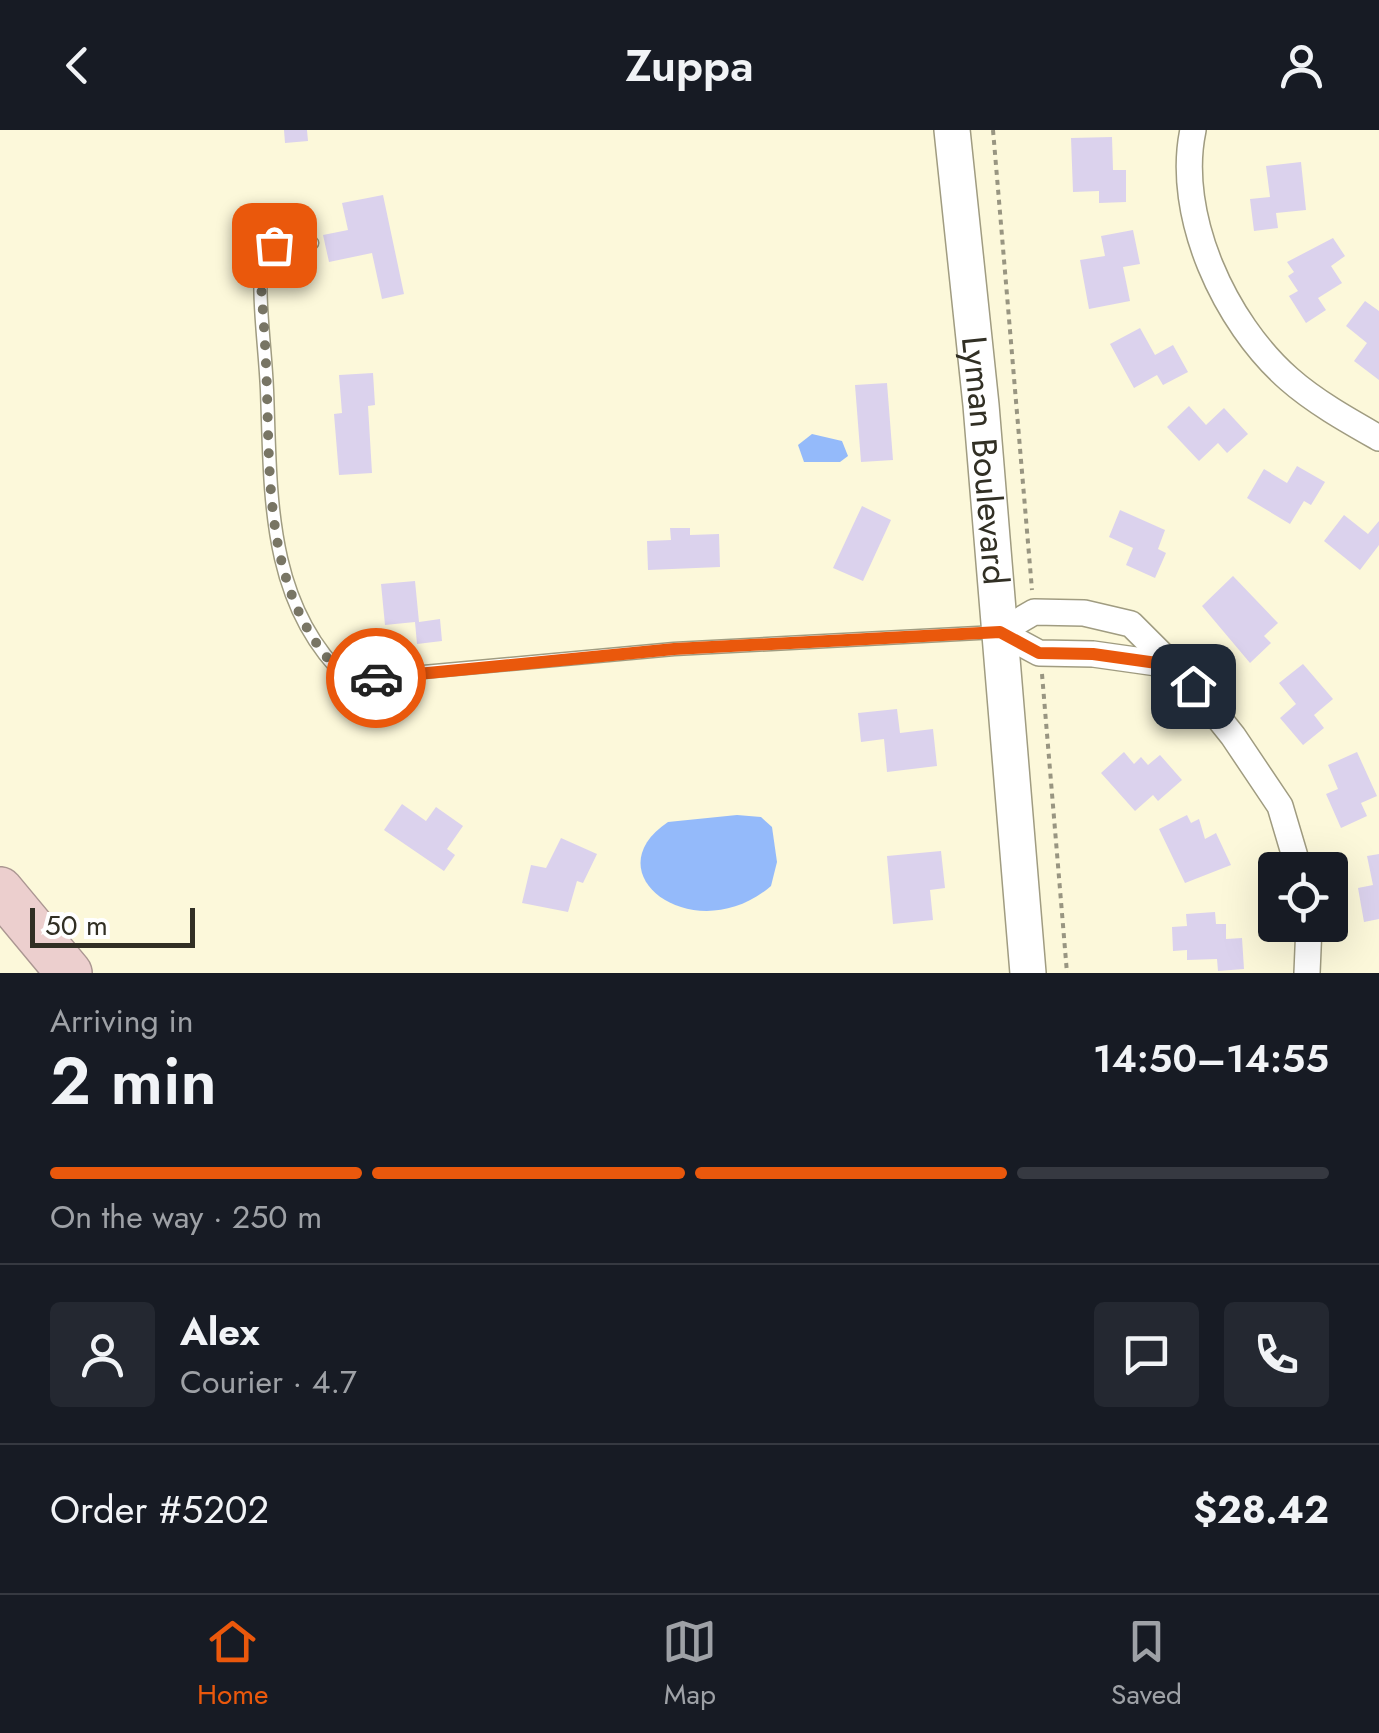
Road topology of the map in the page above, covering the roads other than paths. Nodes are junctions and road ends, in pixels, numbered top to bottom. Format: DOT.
graph roads {
  1 [pos="952,130"];
  2 [pos="1192,130"];
  3 [pos="312,243"];
  4 [pos="1379,438"];
  5 [pos="1000,632"];
  6 [pos="1171,665"];
  7 [pos="1294,852"];
  8 [pos="0,890"];
  9 [pos="1309,942"];
  10 [pos="70,973"];
  11 [pos="1028,973"];
  12 [pos="1308,973"];
  1 -- 5 [label="street, Lyman Boulevard"];
  2 -- 4 [label="street"];
  3 -- 5 [label="lane"];
  5 -- 6 [label="street"];
  5 -- 6 [label="street"];
  5 -- 11 [label="street, Lyman Boulevard"];
  6 -- 7 [label="street"];
  8 -- 10 [label="highway"];
  9 -- 12 [label="street"];
}
